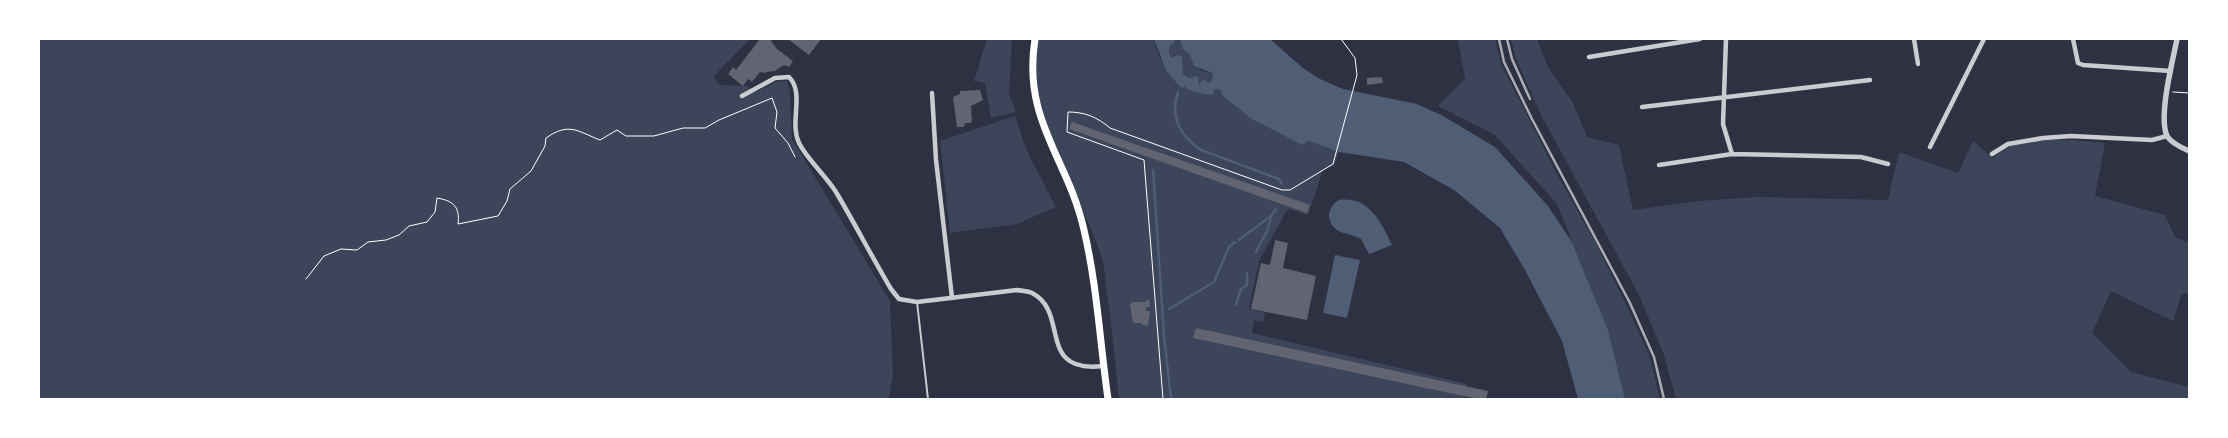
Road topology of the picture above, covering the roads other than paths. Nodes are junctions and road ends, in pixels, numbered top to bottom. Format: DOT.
graph roads {
  1 [pos="1035,39"];
  2 [pos="1700,39"];
  3 [pos="1726,39"];
  4 [pos="1914,39"];
  5 [pos="1984,39"];
  6 [pos="2073,39"];
  7 [pos="2177,39"];
  8 [pos="1589,57"];
  9 [pos="1918,64"];
  10 [pos="2171,70"];
  11 [pos="1870,80"];
  12 [pos="932,93"];
  13 [pos="742,96"];
  14 [pos="1725,98"];
  15 [pos="1642,108"];
  16 [pos="2167,136"];
  17 [pos="1930,147"];
  18 [pos="2189,152"];
  19 [pos="1732,154"];
  20 [pos="1992,154"];
  21 [pos="1659,164"];
  22 [pos="1888,164"];
  23 [pos="952,298"];
  24 [pos="917,302"];
  25 [pos="1103,366"];
  26 [pos="928,399"];
  27 [pos="1108,399"];
  1 -- 25 [label="main road"];
  2 -- 8 [label="street"];
  3 -- 14 [label="street"];
  4 -- 9 [label="street"];
  5 -- 17 [label="street"];
  6 -- 10 [label="street"];
  7 -- 10 [label="street"];
  10 -- 16 [label="street"];
  11 -- 14 [label="street"];
  12 -- 23 [label="street"];
  13 -- 24 [label="street"];
  14 -- 15 [label="street"];
  14 -- 19 [label="street"];
  16 -- 18 [label="street"];
  16 -- 20 [label="street"];
  19 -- 21 [label="street"];
  19 -- 22 [label="street"];
  23 -- 24 [label="street"];
  23 -- 25 [label="street"];
  24 -- 26 [label="lane"];
  25 -- 27 [label="main road"];
}
